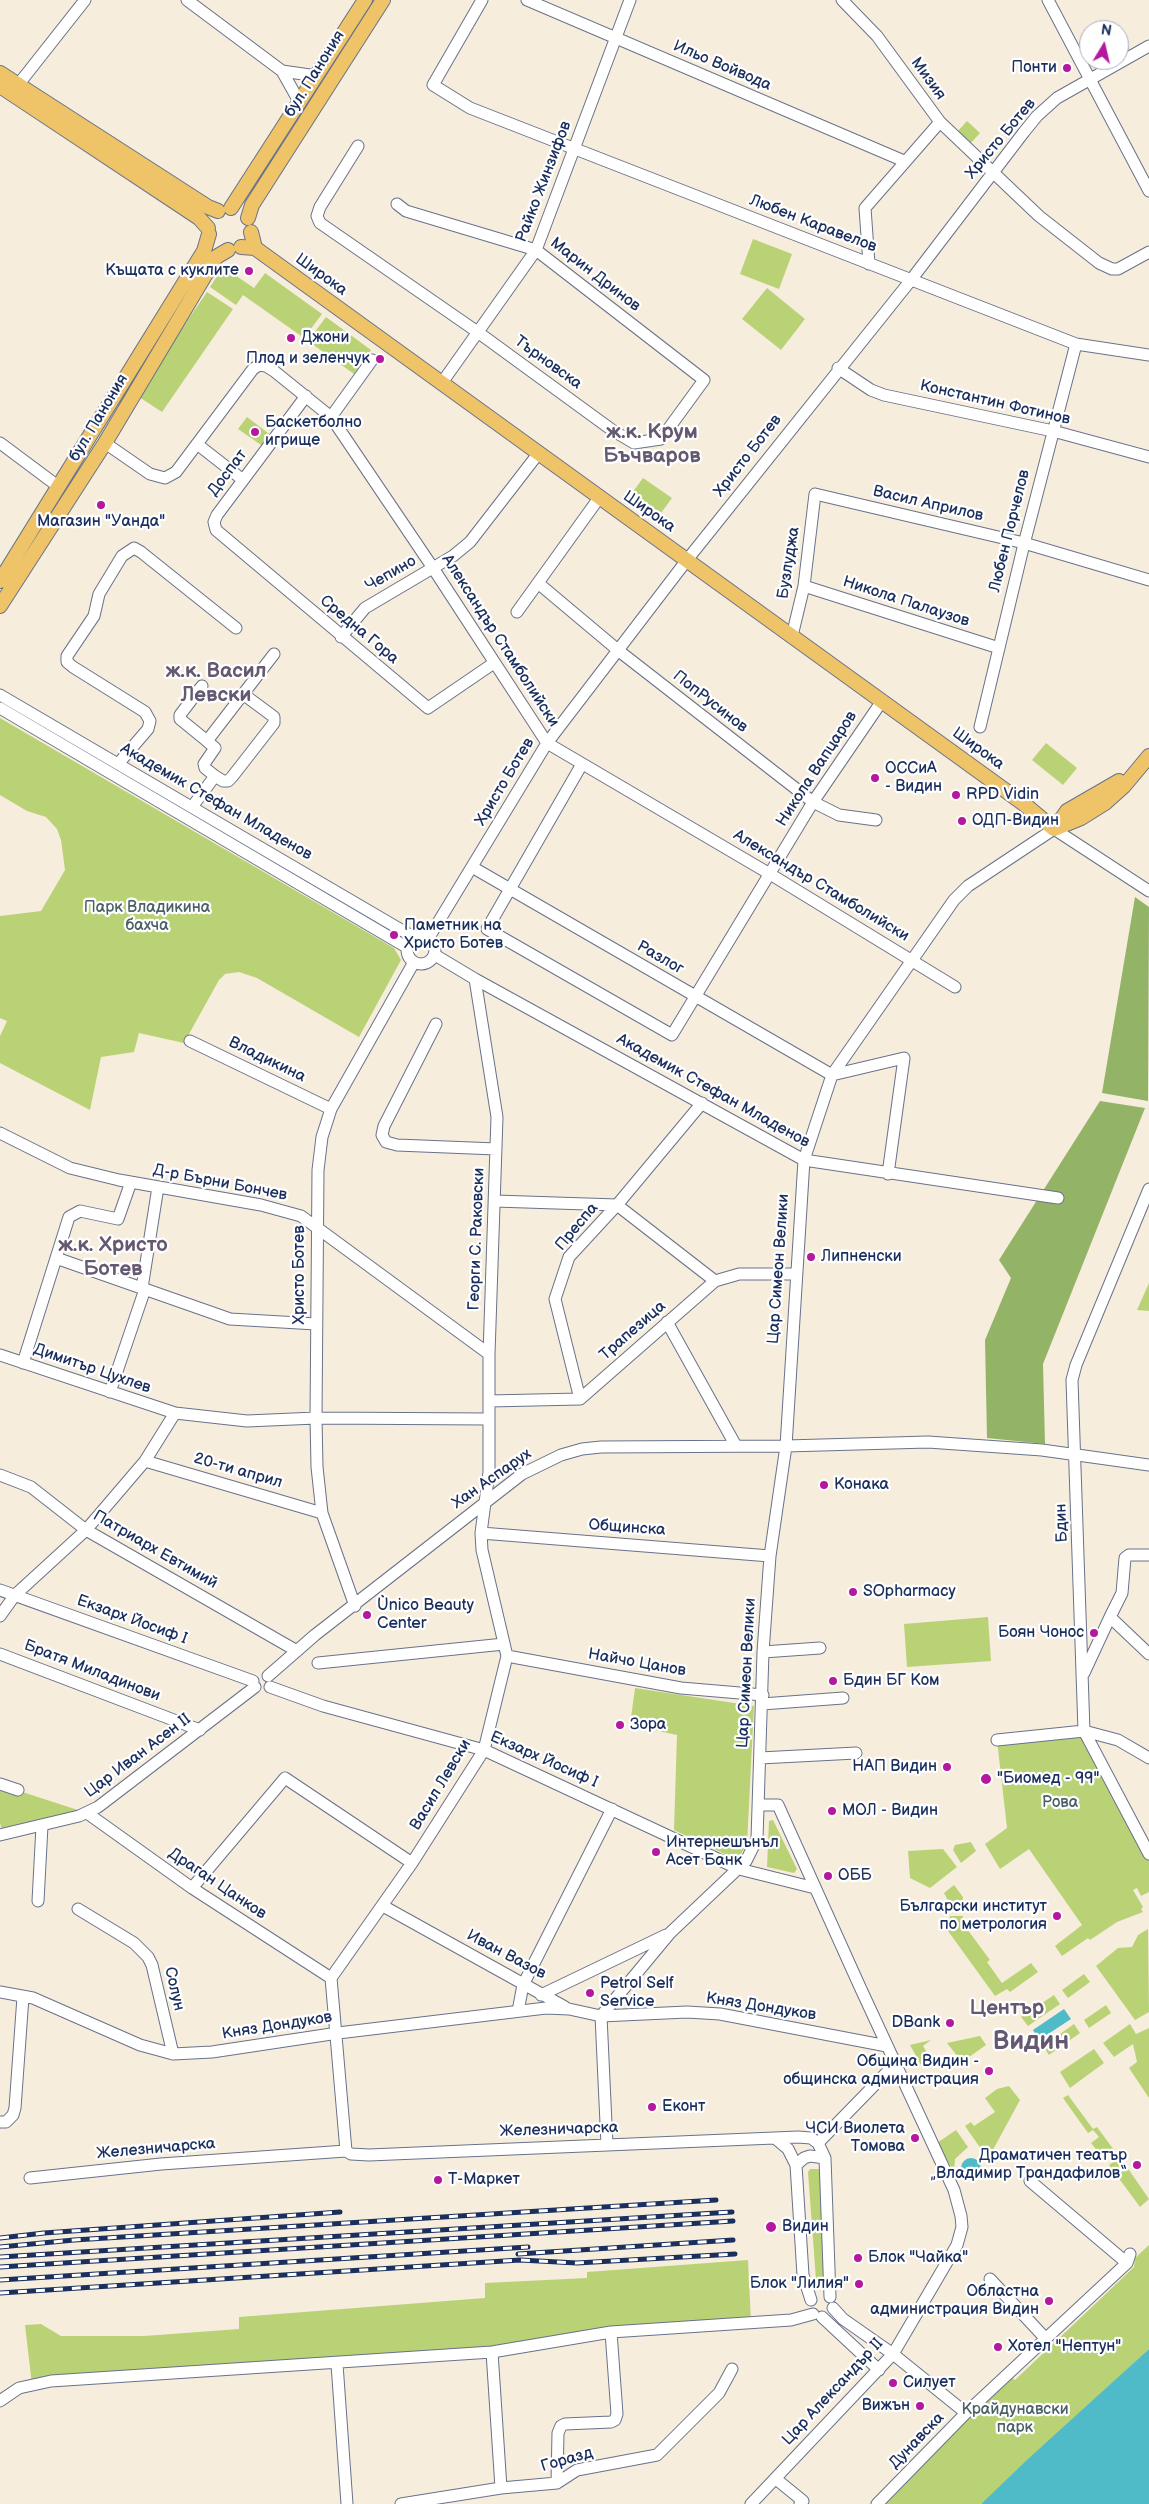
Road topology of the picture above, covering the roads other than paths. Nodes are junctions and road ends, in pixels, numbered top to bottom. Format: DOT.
graph roads {
  1 [pos="85,0"];
  2 [pos="187,0"];
  3 [pos="365,0"];
  4 [pos="383,0"];
  5 [pos="482,0"];
  6 [pos="527,0"];
  7 [pos="630,0"];
  8 [pos="842,0"];
  9 [pos="1048,0"];
  10 [pos="616,39"];
  11 [pos="1149,46"];
  12 [pos="282,71"];
  13 [pos="0,73"];
  14 [pos="317,76"];
  15 [pos="1091,78"];
  16 [pos="10,88"];
  17 [pos="300,103"];
  18 [pos="940,122"];
  19 [pos="358,146"];
  20 [pos="574,147"];
  21 [pos="904,161"];
  22 [pos="993,172"];
  23 [pos="1149,191"];
  24 [pos="396,204"];
  25 [pos="225,210"];
  26 [pos="249,225"];
  27 [pos="208,231"];
  28 [pos="255,248"];
  29 [pos="234,249"];
  30 [pos="536,250"];
  31 [pos="1149,252"];
  32 [pos="869,264"];
  33 [pos="911,280"];
  34 [pos="479,333"];
  35 [pos="1076,344"];
  36 [pos="1149,355"];
  37 [pos="372,360"];
  38 [pos="838,368"];
  39 [pos="704,380"];
  40 [pos="441,384"];
  41 [pos="306,396"];
  42 [pos="331,417"];
  43 [pos="1053,431"];
  44 [pos="0,443"];
  45 [pos="105,443"];
  46 [pos="197,444"];
  47 [pos="538,454"];
  48 [pos="1149,458"];
  49 [pos="243,480"];
  50 [pos="59,488"];
  51 [pos="815,494"];
  52 [pos="600,498"];
  53 [pos="214,522"];
  54 [pos="1023,546"];
  55 [pos="687,560"];
  56 [pos="434,568"];
  57 [pos="1149,580"];
  58 [pos="0,581"];
  59 [pos="538,583"];
  60 [pos="804,586"];
  61 [pos="0,606"];
  62 [pos="517,612"];
  63 [pos="236,628"];
  64 [pos="792,636"];
  65 [pos="341,637"];
  66 [pos="998,648"];
  67 [pos="619,651"];
  68 [pos="274,654"];
  69 [pos="494,663"];
  70 [pos="202,686"];
  71 [pos="243,694"];
  72 [pos="0,695"];
  73 [pos="882,701"];
  74 [pos="0,708"];
  75 [pos="980,727"];
  76 [pos="207,741"];
  77 [pos="547,743"];
  78 [pos="1147,758"];
  79 [pos="118,764"];
  80 [pos="582,764"];
  81 [pos="214,776"];
  82 [pos="813,802"];
  83 [pos="192,807"];
  84 [pos="876,820"];
  85 [pos="1054,829"];
  86 [pos="472,867"];
  87 [pos="770,874"];
  88 [pos="510,890"];
  89 [pos="1149,891"];
  90 [pos="415,938"];
  91 [pos="428,939"];
  92 [pos="408,948"];
  93 [pos="435,955"];
  94 [pos="912,960"];
  95 [pos="414,962"];
  96 [pos="475,980"];
  97 [pos="955,987"];
  98 [pos="694,997"];
  99 [pos="436,1024"];
  100 [pos="190,1041"];
  101 [pos="832,1075"];
  102 [pos="702,1103"];
  103 [pos="331,1108"];
  104 [pos="0,1133"];
  105 [pos="496,1149"];
  106 [pos="804,1160"];
  107 [pos="888,1174"];
  108 [pos="130,1182"];
  109 [pos="158,1187"];
  110 [pos="1149,1189"];
  111 [pos="1058,1198"];
  112 [pos="495,1201"];
  113 [pos="617,1205"];
  114 [pos="317,1226"];
  115 [pos="56,1258"];
  116 [pos="796,1274"];
  117 [pos="715,1281"];
  118 [pos="144,1288"];
  119 [pos="667,1322"];
  120 [pos="316,1324"];
  121 [pos="0,1354"];
  122 [pos="489,1354"];
  123 [pos="23,1363"];
  124 [pos="110,1392"];
  125 [pos="580,1399"];
  126 [pos="489,1401"];
  127 [pos="174,1413"];
  128 [pos="316,1418"];
  129 [pos="489,1419"];
  130 [pos="736,1446"];
  131 [pos="786,1446"];
  132 [pos="1076,1455"];
  133 [pos="145,1461"];
  134 [pos="1149,1465"];
  135 [pos="0,1475"];
  136 [pos="486,1501"];
  137 [pos="322,1513"];
  138 [pos="86,1530"];
  139 [pos="481,1533"];
  140 [pos="1149,1555"];
  141 [pos="770,1556"];
  142 [pos="0,1590"];
  143 [pos="16,1595"];
  144 [pos="355,1606"];
  145 [pos="0,1616"];
  146 [pos="1110,1617"];
  147 [pos="504,1644"];
  148 [pos="820,1648"];
  149 [pos="1146,1648"];
  150 [pos="296,1651"];
  151 [pos="763,1652"];
  152 [pos="0,1654"];
  153 [pos="507,1656"];
  154 [pos="318,1663"];
  155 [pos="1083,1675"];
  156 [pos="269,1682"];
  157 [pos="254,1684"];
  158 [pos="843,1698"];
  159 [pos="762,1700"];
  160 [pos="200,1730"];
  161 [pos="1084,1731"];
  162 [pos="997,1740"];
  163 [pos="484,1750"];
  164 [pos="856,1753"];
  165 [pos="760,1758"];
  166 [pos="1149,1758"];
  167 [pos="0,1784"];
  168 [pos="18,1790"];
  169 [pos="760,1805"];
  170 [pos="612,1809"];
  171 [pos="87,1813"];
  172 [pos="42,1826"];
  173 [pos="0,1835"];
  174 [pos="1149,1854"];
  175 [pos="412,1863"];
  176 [pos="739,1869"];
  177 [pos="192,1888"];
  178 [pos="815,1888"];
  179 [pos="38,1901"];
  180 [pos="383,1906"];
  181 [pos="78,1909"];
  182 [pos="670,1933"];
  183 [pos="332,1978"];
  184 [pos="524,1985"];
  185 [pos="0,1992"];
  186 [pos="541,1995"];
  187 [pos="23,1996"];
  188 [pos="569,2009"];
  189 [pos="518,2011"];
  190 [pos="602,2016"];
  191 [pos="338,2033"];
  192 [pos="887,2046"];
  193 [pos="173,2054"];
  194 [pos="895,2064"];
  195 [pos="0,2122"];
  196 [pos="775,2138"];
  197 [pos="818,2142"];
  198 [pos="607,2145"];
  199 [pos="346,2151"];
  200 [pos="825,2158"];
  201 [pos="796,2165"];
  202 [pos="30,2178"];
  203 [pos="1030,2181"];
  204 [pos="990,2279"];
  205 [pos="830,2297"];
  206 [pos="811,2300"];
  207 [pos="833,2308"];
  208 [pos="817,2316"];
  209 [pos="611,2332"];
  210 [pos="1046,2339"];
  211 [pos="492,2352"];
  212 [pos="893,2354"];
  213 [pos="337,2364"];
  214 [pos="732,2369"];
  215 [pos="879,2370"];
  216 [pos="0,2401"];
  217 [pos="966,2414"];
  218 [pos="776,2479"];
  219 [pos="557,2483"];
  220 [pos="501,2488"];
  221 [pos="430,2502"];
  222 [pos="347,2504"];
  223 [pos="401,2504"];
  224 [pos="751,2504"];
  225 [pos="800,2504"];
  226 [pos="878,2504"];
  1 -- 16 [label="street"];
  2 -- 12 [label="street"];
  3 -- 14 [label="main road, бул. Панония"];
  4 -- 26 [label="main road, бул. Панония"];
  5 -- 20 [label="street, Любен Каравелов"];
  6 -- 10 [label="street, Ильо Войвода"];
  7 -- 10 [label="street, Райко Жинзифов"];
  8 -- 18 [label="street, Мизия"];
  9 -- 15 [label="street"];
  10 -- 20 [label="street, Райко Жинзифов"];
  10 -- 21 [label="street, Ильо Войвода"];
  11 -- 15 [label="street, Христо Ботев"];
  12 -- 14 [label="street"];
  12 -- 17 [label="street"];
  13 -- 16 [label="main road"];
  14 -- 17 [label="main road, бул. Панония"];
  15 -- 22 [label="street, Христо Ботев"];
  15 -- 23 [label="street"];
  16 -- 25 [label="main road"];
  16 -- 27 [label="main road"];
  17 -- 25 [label="main road, бул. Панония"];
  18 -- 21 [label="street"];
  18 -- 22 [label="street, Мизия"];
  19 -- 34 [label="street, Търновска"];
  20 -- 30 [label="street, Райко Жинзифов"];
  20 -- 32 [label="street, Любен Каравелов"];
  21 -- 32 [label="street"];
  22 -- 31 [label="street"];
  22 -- 33 [label="street, Христо Ботев"];
  24 -- 30 [label="street, Марин Дринов"];
  25 -- 26 [label="main road"];
  25 -- 27 [label="main road, бул. Панония"];
  26 -- 28 [label="main road"];
  26 -- 29 [label="main road, бул. Панония"];
  27 -- 29 [label="main road"];
  27 -- 50 [label="main road, бул. Панония"];
  28 -- 29 [label="main road"];
  28 -- 40 [label="main road, Широка"];
  29 -- 45 [label="main road, бул. Панония"];
  30 -- 34 [label="street, Райко Жинзифов"];
  30 -- 39 [label="street, Марин Дринов"];
  32 -- 33 [label="street, Любен Каравелов"];
  33 -- 35 [label="street, Любен Каравелов"];
  33 -- 38 [label="street, Христо Ботев"];
  34 -- 39 [label="street, Търновска"];
  34 -- 40 [label="street, Райко Жинзифов"];
  35 -- 36 [label="street, Любен Каравелов"];
  35 -- 43 [label="street, Любен Порчелов"];
  37 -- 42 [label="street"];
  38 -- 43 [label="street, Константин Фотинов"];
  38 -- 55 [label="street, Христо Ботев"];
  40 -- 47 [label="main road, Широка"];
  41 -- 42 [label="street, Александър Стамболийски"];
  41 -- 46 [label="street, Александър Стамболийски"];
  41 -- 49 [label="street, Доспат"];
  42 -- 56 [label="street, Александър Стамболийски"];
  43 -- 48 [label="street, Константин Фотинов"];
  43 -- 54 [label="street, Любен Порчелов"];
  44 -- 50 [label="street"];
  45 -- 46 [label="street, Александър Стамболийски"];
  45 -- 61 [label="main road, бул. Панония"];
  46 -- 49 [label="street"];
  47 -- 52 [label="main road, Широка"];
  47 -- 56 [label="street, Чепино"];
  49 -- 53 [label="street, Доспат"];
  50 -- 58 [label="main road, бул. Панония"];
  51 -- 54 [label="street, Васил Априлов"];
  51 -- 60 [label="street, Бузлуджа"];
  52 -- 55 [label="main road, Широка"];
  52 -- 59 [label="street"];
  53 -- 65 [label="street, Средна Гора"];
  54 -- 57 [label="street, Васил Априлов"];
  54 -- 66 [label="street, Любен Порчелов"];
  55 -- 64 [label="main road, Широка"];
  55 -- 67 [label="street, Христо Ботев"];
  56 -- 65 [label="street, Чепино"];
  56 -- 69 [label="street, Александър Стамболийски"];
  59 -- 62 [label="street"];
  59 -- 67 [label="street, ПопРусинов"];
  60 -- 64 [label="street, Бузлуджа"];
  60 -- 66 [label="street, Никола Палаузов"];
  63 -- 79 [label="street"];
  64 -- 73 [label="main road, Широка"];
  65 -- 69 [label="street, Средна Гора"];
  66 -- 75 [label="street, Любен Порчелов"];
  67 -- 77 [label="street, Христо Ботев"];
  67 -- 82 [label="street, ПопРусинов"];
  68 -- 71 [label="street"];
  69 -- 77 [label="street, Александър Стамболийски"];
  70 -- 76 [label="street"];
  71 -- 76 [label="street"];
  71 -- 81 [label="street"];
  72 -- 79 [label="street, Академик Стефан Младенов"];
  73 -- 82 [label="street, Никола Вапцаров"];
  73 -- 85 [label="main road, Широка"];
  74 -- 92 [label="street, Академик Стефан Младенов"];
  76 -- 81 [label="street"];
  77 -- 80 [label="street, Александър Стамболийски"];
  77 -- 86 [label="street, Христо Ботев"];
  78 -- 85 [label="main road, Цар Симеон Велики"];
  79 -- 83 [label="street, Академик Стефан Младенов"];
  80 -- 87 [label="street, Александър Стамболийски"];
  80 -- 88 [label="street"];
  81 -- 83 [label="street"];
  82 -- 84 [label="street, ПопРусинов"];
  82 -- 87 [label="street, Никола Вапцаров"];
  83 -- 90 [label="street, Академик Стефан Младенов"];
  85 -- 89 [label="street"];
  85 -- 94 [label="street, Цар Симеон Велики"];
  86 -- 88 [label="street, Разлог"];
  86 -- 91 [label="street, Христо Ботев"];
  87 -- 94 [label="street, Александър Стамболийски"];
  87 -- 98 [label="street, Никола Вапцаров"];
  88 -- 98 [label="street, Разлог"];
  88 -- 98 [label="street, Никола Вапцаров"];
  90 -- 91 [label="street"];
  90 -- 92 [label="street"];
  91 -- 93 [label="street"];
  92 -- 95 [label="street"];
  93 -- 95 [label="street"];
  93 -- 96 [label="street, Академик Стефан Младенов"];
  94 -- 97 [label="street, Александър Стамболийски"];
  94 -- 101 [label="street, Цар Симеон Велики"];
  95 -- 103 [label="street, Христо Ботев"];
  96 -- 102 [label="street, Академик Стефан Младенов"];
  96 -- 105 [label="street, Георги С. Раковски"];
  98 -- 101 [label="street, Разлог"];
  99 -- 105 [label="street"];
  100 -- 103 [label="street, Владикина"];
  101 -- 106 [label="street, Цар Симеон Велики"];
  101 -- 107 [label="street"];
  102 -- 106 [label="street, Академик Стефан Младенов"];
  102 -- 113 [label="street, Преспа"];
  103 -- 114 [label="street, Христо Ботев"];
  104 -- 108 [label="street, Д-р Бърни Бончев"];
  105 -- 112 [label="street, Георги С. Раковски"];
  106 -- 107 [label="street, Академик Стефан Младенов"];
  106 -- 116 [label="street, Цар Симеон Велики"];
  107 -- 111 [label="street, Академик Стефан Младенов"];
  108 -- 109 [label="street, Д-р Бърни Бончев"];
  108 -- 115 [label="street"];
  109 -- 114 [label="street, Д-р Бърни Бончев"];
  109 -- 118 [label="street"];
  110 -- 132 [label="street, Бдин"];
  112 -- 113 [label="street"];
  112 -- 122 [label="street, Георги С. Раковски"];
  113 -- 117 [label="street"];
  113 -- 125 [label="street, Преспа"];
  114 -- 120 [label="street, Христо Ботев"];
  114 -- 122 [label="street, Д-р Бърни Бончев"];
  115 -- 118 [label="street"];
  115 -- 123 [label="street"];
  116 -- 117 [label="street, Трапезица"];
  116 -- 131 [label="street, Цар Симеон Велики"];
  117 -- 119 [label="street, Трапезица"];
  118 -- 120 [label="street"];
  118 -- 124 [label="street"];
  119 -- 125 [label="street, Трапезица"];
  119 -- 130 [label="street"];
  120 -- 128 [label="street, Христо Ботев"];
  121 -- 123 [label="street, Димитър Цухлев"];
  122 -- 126 [label="street, Георги С. Раковски"];
  123 -- 124 [label="street, Димитър Цухлев"];
  124 -- 127 [label="street, Димитър Цухлев"];
  125 -- 126 [label="street"];
  126 -- 129 [label="street, Георги С. Раковски"];
  127 -- 128 [label="street, Димитър Цухлев"];
  127 -- 133 [label="street"];
  128 -- 129 [label="street"];
  128 -- 137 [label="street, Христо Ботев"];
  129 -- 136 [label="street, Георги С. Раковски"];
  130 -- 131 [label="street, Хан Аспарух"];
  130 -- 136 [label="street, Хан Аспарух"];
  131 -- 132 [label="street, Хан Аспарух"];
  131 -- 141 [label="street, Цар Симеон Велики"];
  132 -- 134 [label="street, Хан Аспарух"];
  132 -- 155 [label="street, Бдин"];
  133 -- 137 [label="street, 20-ти април"];
  133 -- 138 [label="street"];
  135 -- 138 [label="street, Патриарх Евтимий"];
  136 -- 139 [label="street, Васил Левски"];
  136 -- 144 [label="street, Хан Аспарух"];
  137 -- 144 [label="street, Христо Ботев"];
  138 -- 143 [label="street"];
  138 -- 150 [label="street, Патриарх Евтимий"];
  139 -- 141 [label="street, Общинска"];
  139 -- 147 [label="street, Васил Левски"];
  140 -- 146 [label="street"];
  141 -- 151 [label="street, Цар Симеон Велики"];
  142 -- 143 [label="street, Екзарх Йосиф I"];
  143 -- 145 [label="street"];
  143 -- 157 [label="street, Екзарх Йосиф I"];
  144 -- 150 [label="street, Хан Аспарух"];
  146 -- 149 [label="street"];
  146 -- 155 [label="street"];
  147 -- 153 [label="street, Васил Левски"];
  147 -- 154 [label="street"];
  148 -- 151 [label="street"];
  150 -- 156 [label="street, Хан Аспарух"];
  151 -- 159 [label="street, Цар Симеон Велики"];
  152 -- 160 [label="street, Братя Миладинови"];
  153 -- 159 [label="street, Найчо Цанов"];
  153 -- 163 [label="street, Васил Левски"];
  155 -- 161 [label="street, Бдин"];
  156 -- 157 [label="street, Цар Иван Асен II"];
  156 -- 163 [label="street, Екзарх Йосиф I"];
  157 -- 160 [label="street, Цар Иван Асен II"];
  158 -- 159 [label="street, Найчо Цанов"];
  159 -- 165 [label="street, Цар Симеон Велики"];
  160 -- 171 [label="street, Цар Иван Асен II"];
  161 -- 162 [label="street"];
  161 -- 166 [label="street"];
  161 -- 174 [label="street, Бдин"];
  163 -- 170 [label="street, Екзарх Йосиф I"];
  163 -- 175 [label="street, Васил Левски"];
  164 -- 165 [label="street"];
  165 -- 169 [label="street, Цар Симеон Велики"];
  167 -- 168 [label="street"];
  169 -- 176 [label="street, Цар Симеон Велики"];
  169 -- 178 [label="street"];
  170 -- 176 [label="street, Екзарх Йосиф I"];
  170 -- 184 [label="street"];
  171 -- 172 [label="street, Цар Иван Асен II"];
  171 -- 177 [label="street, Драган Цанков"];
  172 -- 173 [label="street, Цар Иван Асен II"];
  172 -- 179 [label="street"];
  175 -- 177 [label="street"];
  175 -- 180 [label="street, Васил Левски"];
  176 -- 178 [label="street, Екзарх Йосиф I"];
  176 -- 182 [label="street"];
  177 -- 183 [label="street, Драган Цанков"];
  178 -- 192 [label="street"];
  180 -- 183 [label="street, Васил Левски"];
  180 -- 184 [label="street, Иван Вазов"];
  181 -- 193 [label="street, Солун"];
  182 -- 186 [label="street, Иван Вазов"];
  182 -- 190 [label="street"];
  183 -- 191 [label="street"];
  184 -- 186 [label="street, Иван Вазов"];
  184 -- 189 [label="street"];
  185 -- 187 [label="street, Княз Дондуков"];
  186 -- 188 [label="street, Княз Дондуков"];
  187 -- 193 [label="street, Княз Дондуков"];
  187 -- 195 [label="street"];
  188 -- 189 [label="street, Княз Дондуков"];
  188 -- 190 [label="street, Княз Дондуков"];
  189 -- 191 [label="street, Княз Дондуков"];
  190 -- 192 [label="street, Княз Дондуков"];
  190 -- 198 [label="street"];
  191 -- 193 [label="street, Княз Дондуков"];
  191 -- 199 [label="street"];
  192 -- 194 [label="street"];
  194 -- 197 [label="street"];
  194 -- 212 [label="street, Цар Александър II"];
  196 -- 197 [label="street, Железничарска"];
  196 -- 198 [label="street, Железничарска"];
  196 -- 201 [label="street"];
  197 -- 200 [label="street"];
  198 -- 199 [label="street, Железничарска"];
  199 -- 202 [label="street, Железничарска"];
  200 -- 201 [label="street"];
  200 -- 205 [label="street"];
  201 -- 206 [label="street"];
  203 -- 210 [label="street, Дунавска"];
  204 -- 210 [label="street"];
  205 -- 206 [label="street"];
  205 -- 207 [label="street"];
  206 -- 208 [label="street"];
  207 -- 208 [label="street"];
  207 -- 212 [label="street"];
  208 -- 209 [label="street"];
  208 -- 215 [label="street"];
  209 -- 211 [label="street"];
  209 -- 219 [label="street"];
  210 -- 217 [label="street, Дунавска"];
  211 -- 213 [label="street"];
  211 -- 220 [label="street"];
  212 -- 215 [label="street, Цар Александър II"];
  212 -- 217 [label="street"];
  213 -- 216 [label="street"];
  213 -- 222 [label="street"];
  214 -- 219 [label="street, Горазд"];
  215 -- 218 [label="street, Цар Александър II"];
  217 -- 226 [label="street, Дунавска"];
  218 -- 224 [label="street, Цар Александър II"];
  218 -- 225 [label="street"];
  219 -- 220 [label="street, Горазд"];
  220 -- 221 [label="street, Горазд"];
  221 -- 223 [label="street, Горазд"];
}
